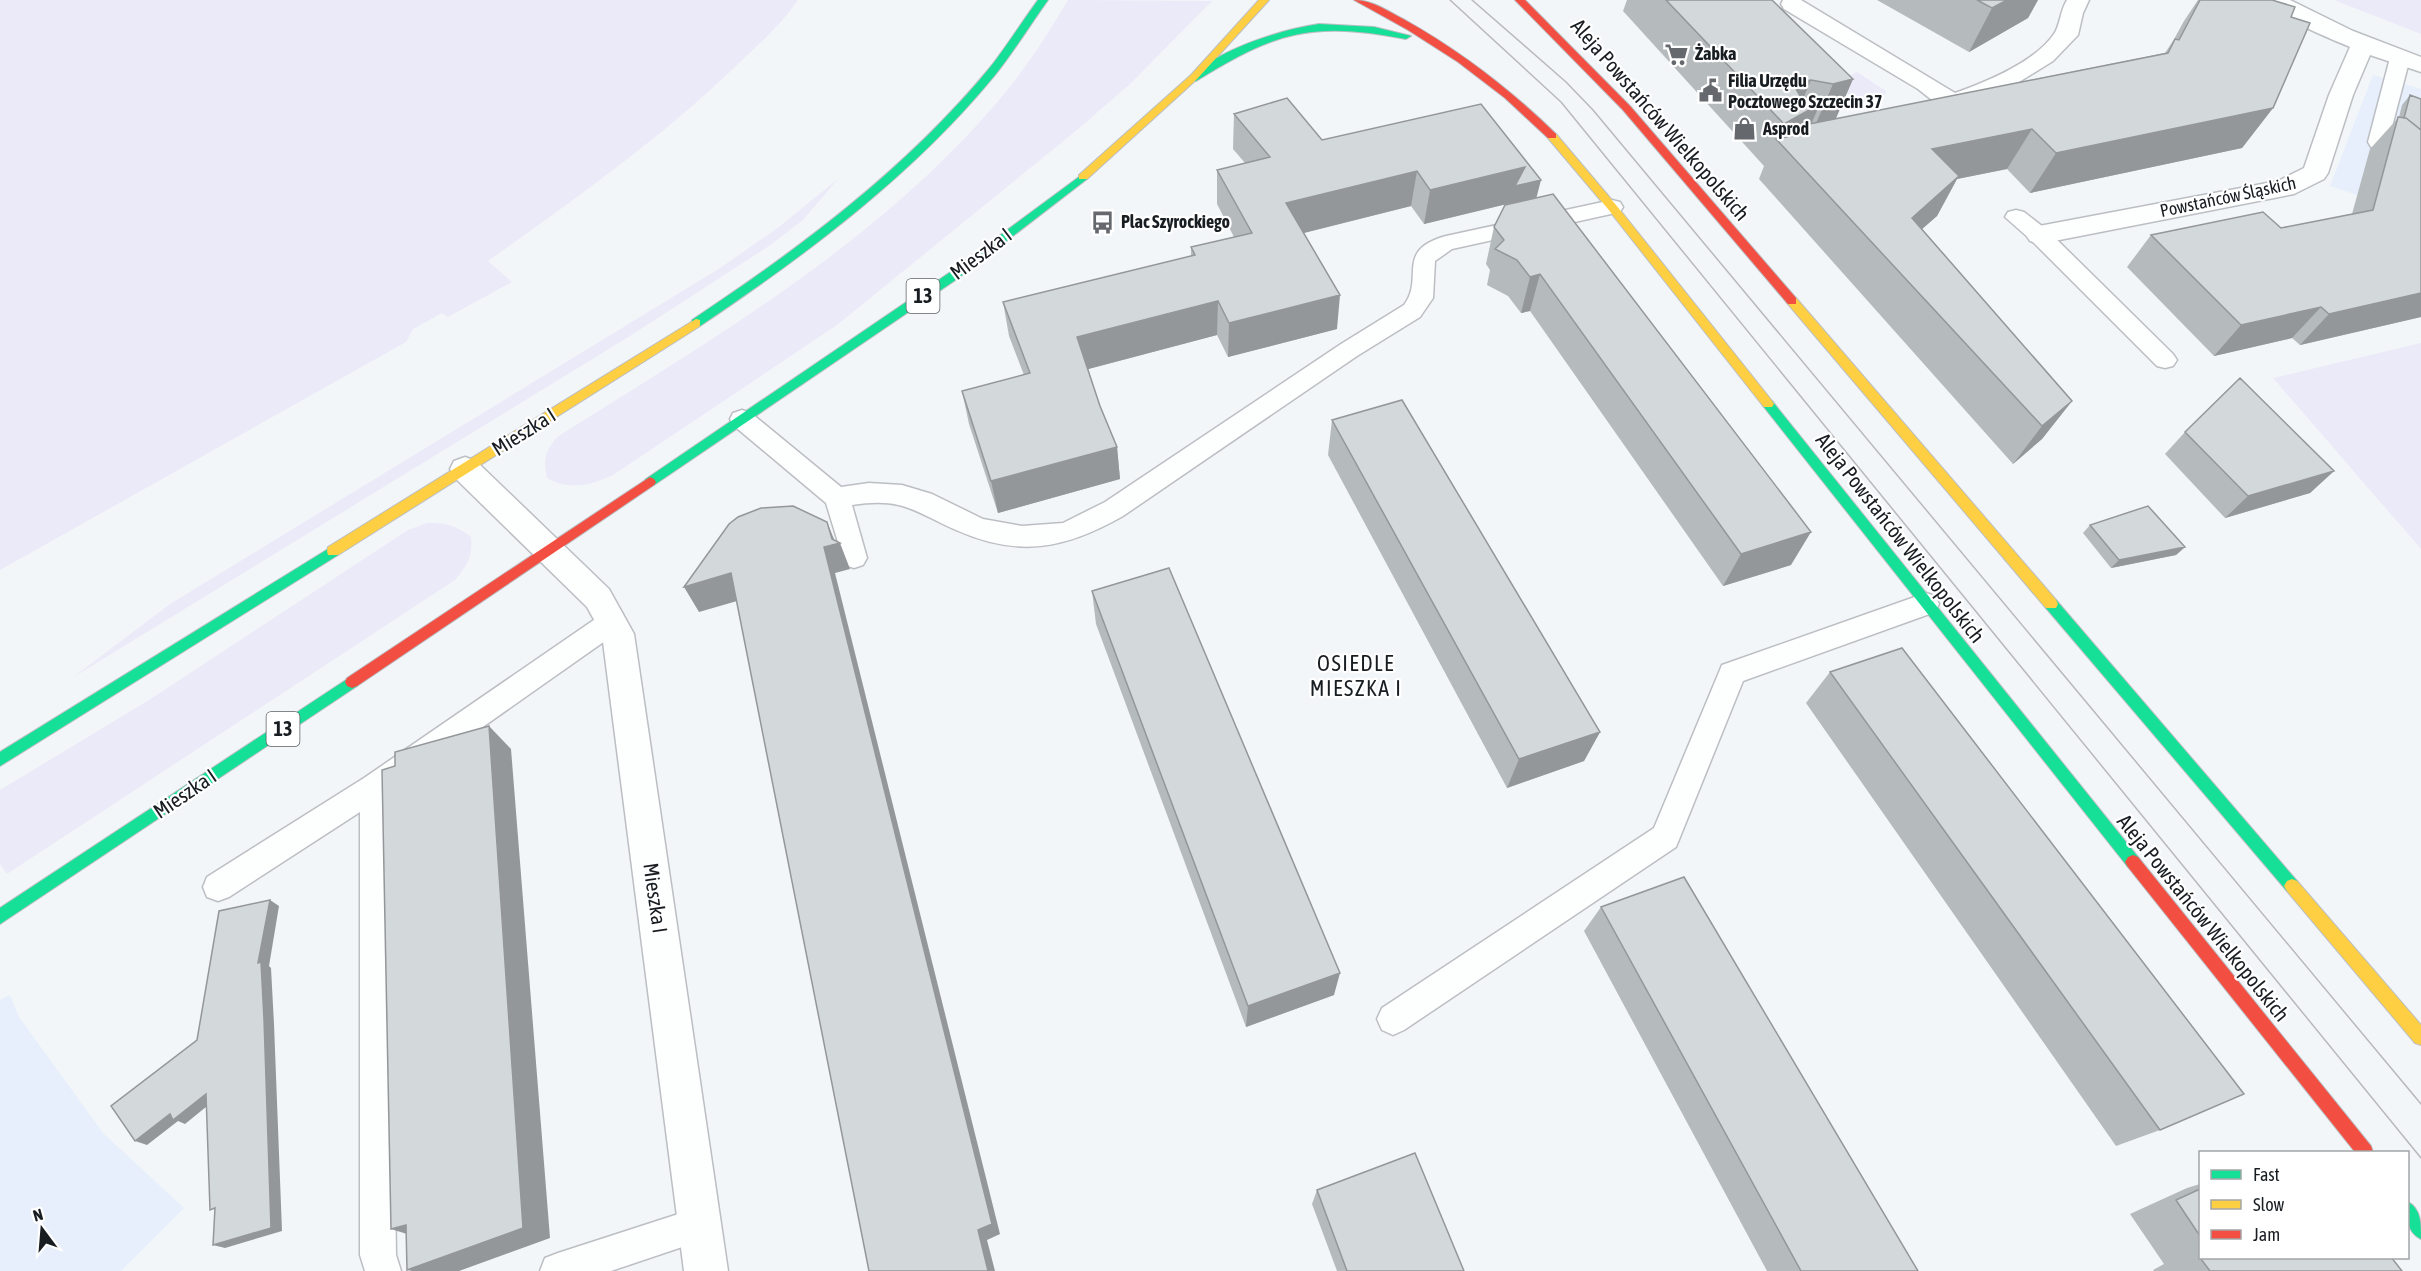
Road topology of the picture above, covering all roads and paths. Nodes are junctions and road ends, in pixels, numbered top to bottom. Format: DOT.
graph roads {
  1 [pos="1043,0"];
  2 [pos="1264,0"];
  3 [pos="1359,0"];
  4 [pos="1520,0"];
  5 [pos="2078,0"];
  6 [pos="2273,0"];
  7 [pos="1792,4"];
  8 [pos="2363,44"];
  9 [pos="1465,61"];
  10 [pos="2410,62"];
  11 [pos="1193,79"];
  12 [pos="1953,103"];
  13 [pos="1923,111"];
  14 [pos="2378,142"];
  15 [pos="1612,207"];
  16 [pos="2016,218"];
  17 [pos="2039,235"];
  18 [pos="2165,360"];
  19 [pos="742,419"];
  20 [pos="465,469"];
  21 [pos="837,498"];
  22 [pos="548,551"];
  23 [pos="854,558"];
  24 [pos="1926,604"];
  25 [pos="613,621"];
  26 [pos="0,760"];
  27 [pos="374,787"];
  28 [pos="219,887"];
  29 [pos="0,917"];
  30 [pos="1393,1019"];
  31 [pos="2421,1037"];
  32 [pos="2364,1151"];
  33 [pos="2409,1212"];
  34 [pos="700,1224"];
  35 [pos="2421,1230"];
  36 [pos="383,1271"];
  37 [pos="558,1271"];
  38 [pos="706,1271"];
  1 -- 20 [label="street, Mieszka I"];
  2 -- 11 [label="street, Mieszka I / 13"];
  3 -- 9 [label="street, Aleja Powstańców Wielkopolskich"];
  4 -- 31 [label="street, Aleja Powstańców Wielkopolskich"];
  5 -- 12 [label="street"];
  6 -- 8 [label="street"];
  7 -- 12 [label="street"];
  8 -- 10 [label="street"];
  8 -- 17 [label="street, Powstańców Śląskich"];
  9 -- 11 [label="street"];
  9 -- 15 [label="street, Aleja Powstańców Wielkopolskich"];
  10 -- 14 [label="lane"];
  11 -- 19 [label="street, Mieszka I / 13"];
  12 -- 13 [label="street"];
  15 -- 21 [label="lane"];
  15 -- 24 [label="street, Aleja Powstańców Wielkopolskich"];
  16 -- 17 [label="lane"];
  17 -- 18 [label="lane"];
  19 -- 21 [label="lane"];
  19 -- 22 [label="street, Mieszka I / 13"];
  20 -- 22 [label="street, Mieszka I"];
  20 -- 26 [label="street, Mieszka I"];
  21 -- 23 [label="lane"];
  22 -- 25 [label="street, Mieszka I"];
  22 -- 29 [label="street, Mieszka I / 13"];
  24 -- 30 [label="lane"];
  24 -- 32 [label="street, Aleja Powstańców Wielkopolskich"];
  25 -- 27 [label="lane"];
  25 -- 34 [label="street, Mieszka I"];
  27 -- 28 [label="lane"];
  27 -- 36 [label="lane"];
  33 -- 35 [label="street"];
  34 -- 37 [label="lane"];
  34 -- 38 [label="street, Mieszka I"];
}
